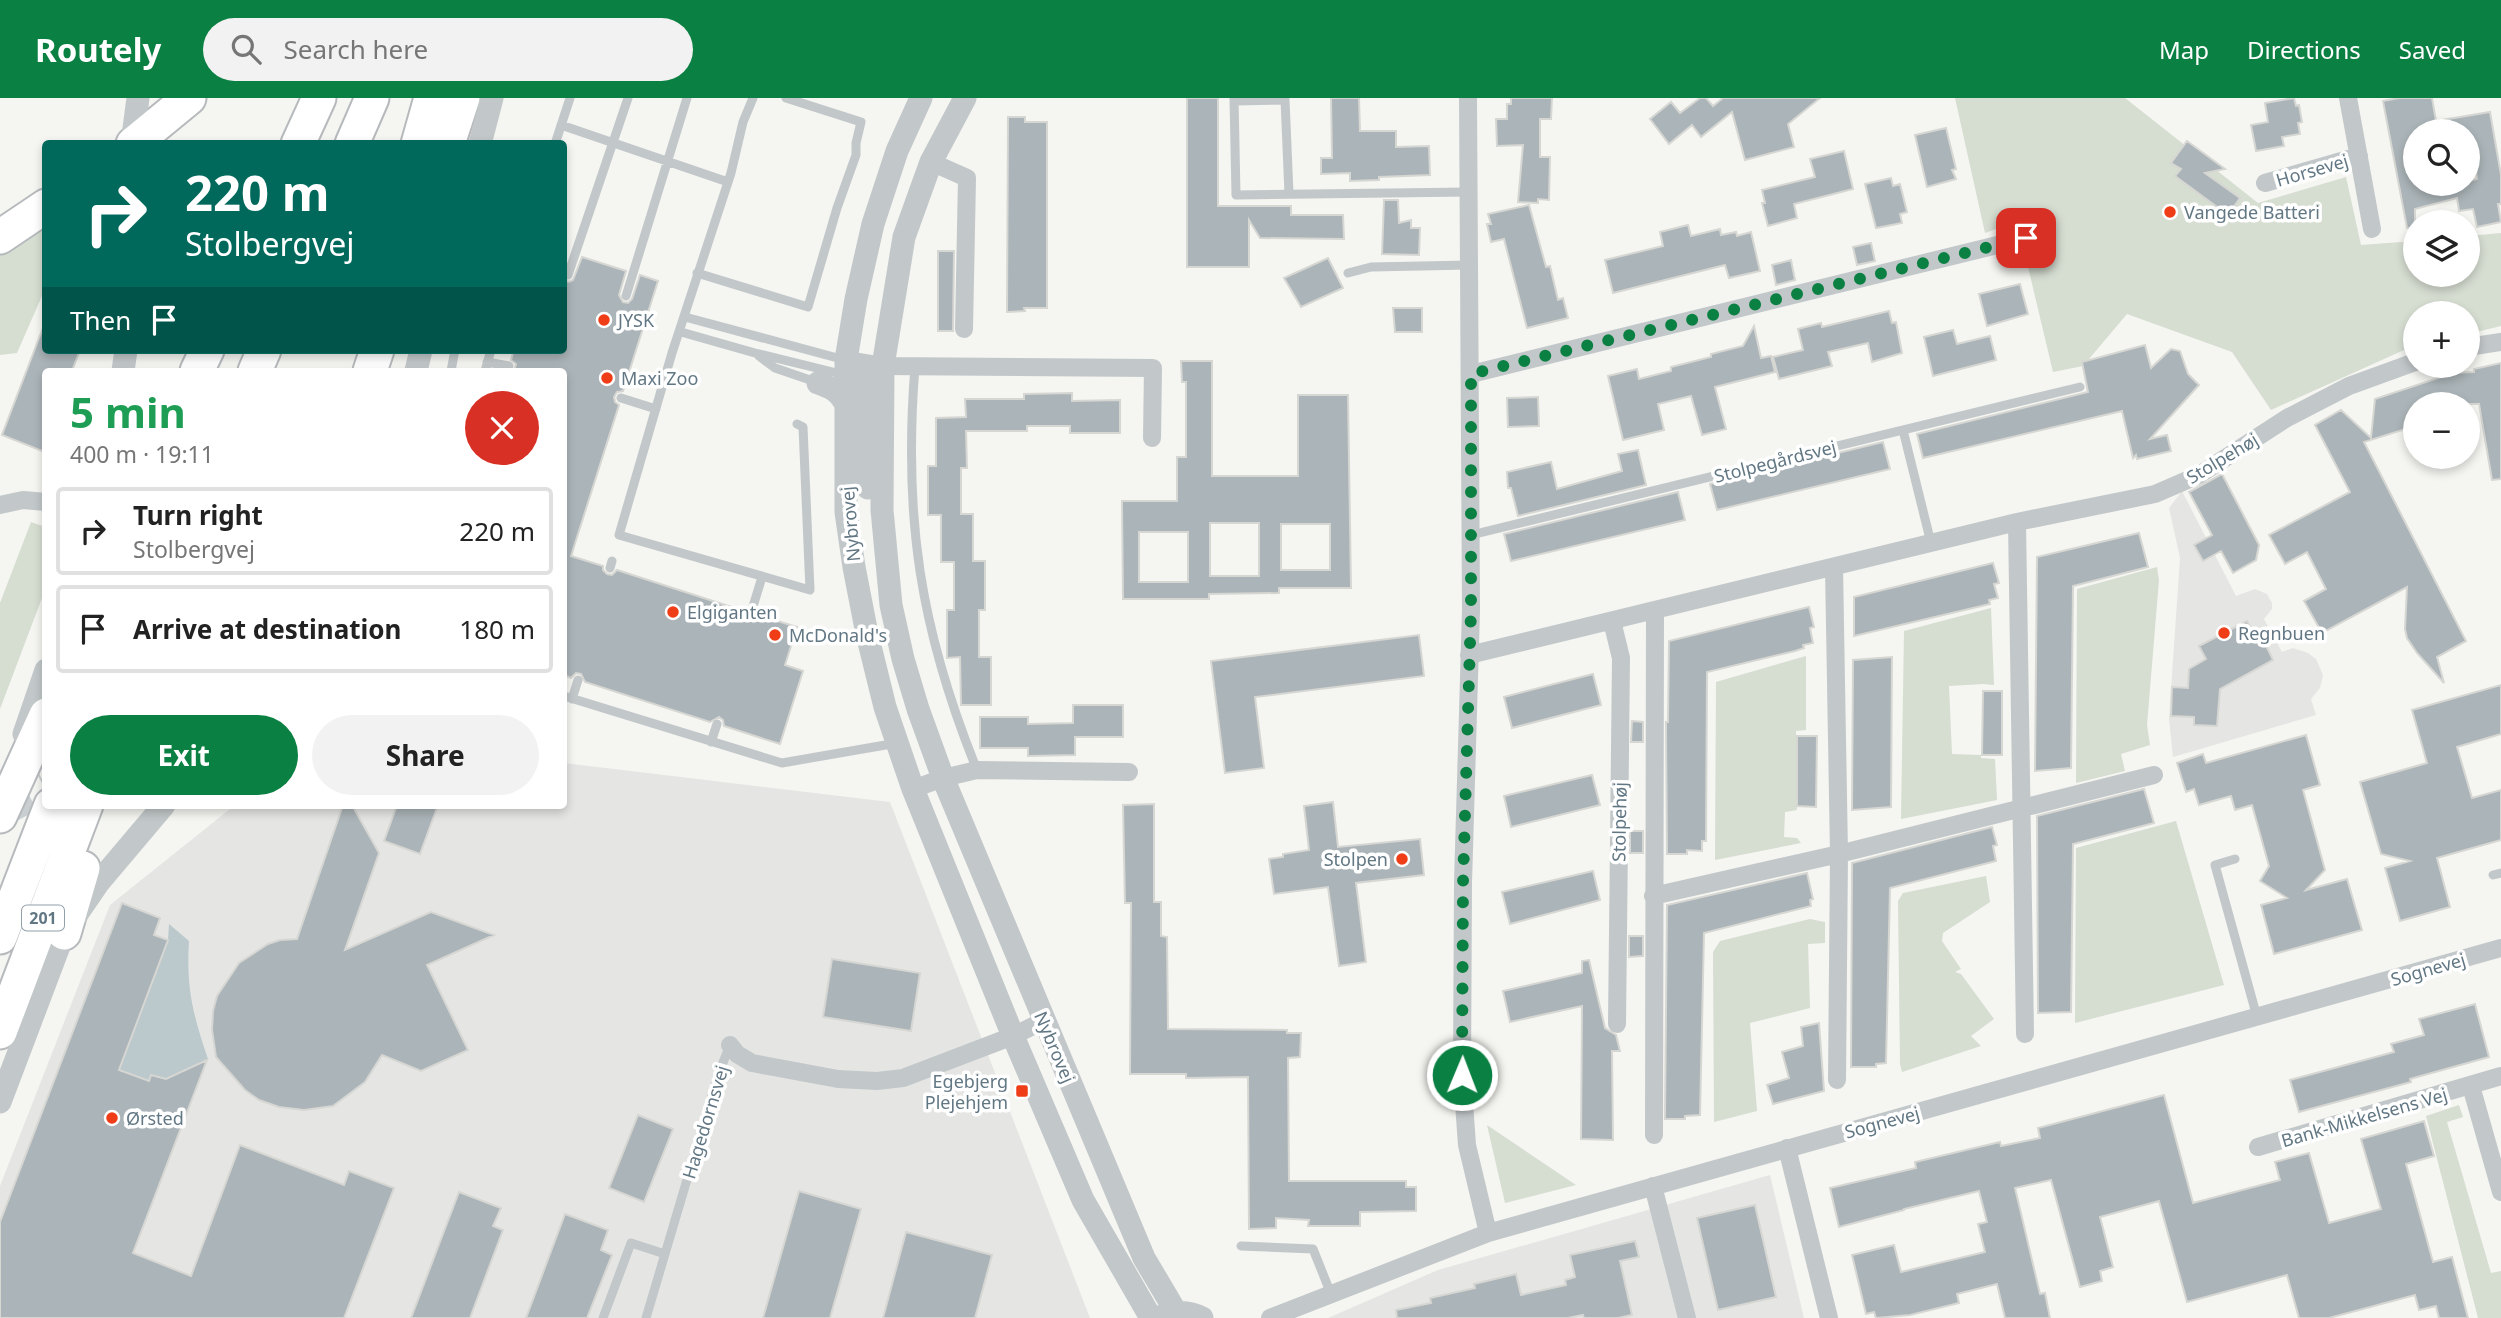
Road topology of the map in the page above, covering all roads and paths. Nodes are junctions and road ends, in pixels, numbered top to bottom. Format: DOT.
graph roads {
  1 [pos="138,98"];
  2 [pos="319,98"];
  3 [pos="338,98"];
  4 [pos="373,98"];
  5 [pos="431,98"];
  6 [pos="463,98"];
  7 [pos="492,98"];
  8 [pos="569,98"];
  9 [pos="628,98"];
  10 [pos="687,98"];
  11 [pos="753,98"];
  12 [pos="786,98"];
  13 [pos="921,98"];
  14 [pos="965,98"];
  15 [pos="1468,98"];
  16 [pos="2348,98"];
  17 [pos="1234,100"];
  18 [pos="183,103"];
  19 [pos="561,125"];
  20 [pos="133,140"];
  21 [pos="137,140"];
  22 [pos="300,140"];
  23 [pos="320,140"];
  24 [pos="354,140"];
  25 [pos="419,140"];
  26 [pos="449,140"];
  27 [pos="481,140"];
  28 [pos="556,140"];
  29 [pos="613,141"];
  30 [pos="897,151"];
  31 [pos="2359,156"];
  32 [pos="667,161"];
  33 [pos="931,162"];
  34 [pos="728,182"];
  35 [pos="2265,183"];
  36 [pos="1469,192"];
  37 [pos="1289,194"];
  38 [pos="42,209"];
  39 [pos="2372,229"];
  40 [pos="0,237"];
  41 [pos="2026,238"];
  42 [pos="865,260"];
  43 [pos="1470,265"];
  44 [pos="698,273"];
  45 [pos="1348,273"];
  46 [pos="568,275"];
  47 [pos="626,296"];
  48 [pos="685,317"];
  49 [pos="964,329"];
  50 [pos="681,332"];
  51 [pos="2501,342"];
  52 [pos="2480,345"];
  53 [pos="755,353"];
  54 [pos="486,366"];
  55 [pos="509,366"];
  56 [pos="883,366"];
  57 [pos="915,366"];
  58 [pos="2403,366"];
  59 [pos="851,371"];
  60 [pos="1471,374"];
  61 [pos="818,383"];
  62 [pos="2080,387"];
  63 [pos="621,398"];
  64 [pos="846,405"];
  65 [pos="656,409"];
  66 [pos="797,424"];
  67 [pos="1903,430"];
  68 [pos="1152,438"];
  69 [pos="42,502"];
  70 [pos="0,505"];
  71 [pos="882,510"];
  72 [pos="2017,522"];
  73 [pos="1471,535"];
  74 [pos="1931,543"];
  75 [pos="1833,568"];
  76 [pos="762,577"];
  77 [pos="1656,610"];
  78 [pos="751,613"];
  79 [pos="1612,621"];
  80 [pos="1469,655"];
  81 [pos="578,680"];
  82 [pos="42,681"];
  83 [pos="568,697"];
  84 [pos="42,724"];
  85 [pos="717,724"];
  86 [pos="710,742"];
  87 [pos="897,743"];
  88 [pos="977,770"];
  89 [pos="1129,772"];
  90 [pos="2154,775"];
  91 [pos="943,778"];
  92 [pos="913,789"];
  93 [pos="0,799"];
  94 [pos="2021,807"];
  95 [pos="49,809"];
  96 [pos="84,809"];
  97 [pos="103,809"];
  98 [pos="161,809"];
  99 [pos="0,816"];
  100 [pos="1839,854"];
  101 [pos="2235,859"];
  102 [pos="1653,896"];
  103 [pos="64,933"];
  104 [pos="0,937"];
  105 [pos="2500,955"];
  106 [pos="2258,1017"];
  107 [pos="1043,1021"];
  108 [pos="1617,1024"];
  109 [pos="0,1032"];
  110 [pos="2025,1034"];
  111 [pos="1013,1036"];
  112 [pos="730,1045"];
  113 [pos="2501,1076"];
  114 [pos="1837,1080"];
  115 [pos="2471,1086"];
  116 [pos="0,1101"];
  117 [pos="1654,1135"];
  118 [pos="2258,1147"];
  119 [pos="1787,1148"];
  120 [pos="1653,1186"];
  121 [pos="2501,1192"];
  122 [pos="1488,1233"];
  123 [pos="1241,1246"];
  124 [pos="665,1254"];
  125 [pos="1331,1294"];
  126 [pos="1168,1315"];
  127 [pos="603,1318"];
  128 [pos="646,1318"];
  129 [pos="1151,1318"];
  130 [pos="1202,1318"];
  131 [pos="1270,1318"];
  132 [pos="1687,1318"];
  133 [pos="1829,1318"];
  1 -- 20 [label="street"];
  2 -- 22 [label="highway"];
  3 -- 23 [label="highway"];
  4 -- 24 [label="highway"];
  5 -- 25 [label="highway"];
  6 -- 26 [label="highway"];
  7 -- 27 [label="street"];
  8 -- 19 [label="lane"];
  9 -- 29 [label="lane"];
  10 -- 32 [label="lane"];
  11 -- 34 [label="lane"];
  12 -- 44 [label="lane"];
  13 -- 30 [label="street, Nybrovej"];
  14 -- 33 [label="street, Nybrovej"];
  15 -- 36 [label="street"];
  16 -- 31 [label="street, Horsevej"];
  17 -- 37 [label="lane"];
  17 -- 37 [label="lane"];
  18 -- 21 [label="highway"];
  19 -- 28 [label="lane"];
  19 -- 29 [label="lane"];
  29 -- 32 [label="lane"];
  29 -- 46 [label="lane"];
  30 -- 33 [label="street"];
  30 -- 42 [label="street, Nybrovej"];
  31 -- 35 [label="street, Horsevej"];
  31 -- 39 [label="street, Horsevej"];
  32 -- 34 [label="lane"];
  32 -- 47 [label="lane"];
  33 -- 49 [label="street"];
  33 -- 56 [label="street, Nybrovej"];
  34 -- 44 [label="lane"];
  36 -- 37 [label="lane"];
  36 -- 43 [label="street"];
  38 -- 40 [label="highway"];
  41 -- 60 [label="street"];
  42 -- 56 [label="street"];
  42 -- 59 [label="street, Nybrovej"];
  43 -- 45 [label="lane"];
  43 -- 60 [label="street"];
  44 -- 48 [label="lane"];
  48 -- 50 [label="lane"];
  48 -- 59 [label="lane"];
  50 -- 53 [label="lane"];
  50 -- 65 [label="lane"];
  51 -- 52 [label="street"];
  53 -- 59 [label="lane"];
  53 -- 61 [label="lane"];
  54 -- 55 [label="lane"];
  56 -- 57 [label="street"];
  56 -- 59 [label="street"];
  56 -- 71 [label="street, Nybrovej"];
  57 -- 68 [label="street"];
  57 -- 88 [label="lane"];
  58 -- 72 [label="street, Stolpehøj"];
  59 -- 64 [label="street, Nybrovej"];
  59 -- 71 [label="street"];
  60 -- 73 [label="street"];
  61 -- 64 [label="street"];
  62 -- 67 [label="lane, Stolpegårdsvej"];
  63 -- 65 [label="lane"];
  64 -- 87 [label="street, Nybrovej"];
  65 -- 76 [label="lane"];
  66 -- 76 [label="lane"];
  67 -- 73 [label="lane, Stolpegårdsvej"];
  67 -- 74 [label="lane"];
  69 -- 70 [label="street"];
  71 -- 91 [label="street, Nybrovej"];
  72 -- 74 [label="street, Stolpehøj"];
  72 -- 94 [label="street"];
  73 -- 80 [label="street"];
  74 -- 75 [label="street, Stolpehøj"];
  75 -- 77 [label="street, Stolpehøj"];
  75 -- 100 [label="street"];
  76 -- 78 [label="lane"];
  77 -- 79 [label="street, Stolpehøj"];
  77 -- 102 [label="street, Stolpehøj"];
  79 -- 80 [label="street, Stolpehøj"];
  79 -- 108 [label="street, Stolpehøj"];
  80 -- 122 [label="street"];
  81 -- 83 [label="lane"];
  82 -- 93 [label="street"];
  83 -- 86 [label="lane"];
  84 -- 99 [label="highway"];
  85 -- 86 [label="lane"];
  86 -- 87 [label="lane"];
  87 -- 92 [label="street, Nybrovej"];
  88 -- 89 [label="street"];
  88 -- 91 [label="street"];
  90 -- 94 [label="street"];
  91 -- 92 [label="street"];
  91 -- 107 [label="street, Nybrovej"];
  92 -- 111 [label="street, Nybrovej"];
  94 -- 100 [label="street"];
  94 -- 110 [label="street"];
  95 -- 104 [label="highway, 201"];
  96 -- 109 [label="highway, 201"];
  97 -- 103 [label="highway"];
  98 -- 103 [label="street"];
  100 -- 102 [label="street"];
  100 -- 114 [label="street"];
  101 -- 106 [label="lane"];
  102 -- 117 [label="street, Stolpehøj"];
  103 -- 116 [label="street"];
  105 -- 106 [label="street, Sognevej"];
  106 -- 119 [label="street, Sognevej"];
  107 -- 111 [label="street, Hagedornsvej"];
  107 -- 126 [label="street, Nybrovej"];
  111 -- 112 [label="street, Hagedornsvej"];
  111 -- 129 [label="street, Nybrovej"];
  112 -- 124 [label="lane, Hagedornsvej"];
  113 -- 115 [label="street, Bank-Mikkelsens Vej"];
  115 -- 118 [label="street, Bank-Mikkelsens Vej"];
  115 -- 121 [label="street, Bank-Mikkelsens Vej"];
  119 -- 120 [label="street, Sognevej"];
  119 -- 133 [label="street"];
  120 -- 122 [label="street, Sognevej"];
  120 -- 132 [label="street"];
  122 -- 125 [label="street, Sognevej"];
  123 -- 125 [label="lane"];
  124 -- 127 [label="lane"];
  124 -- 128 [label="lane, Hagedornsvej"];
  125 -- 131 [label="street, Sognevej"];
  126 -- 130 [label="street"];
}
